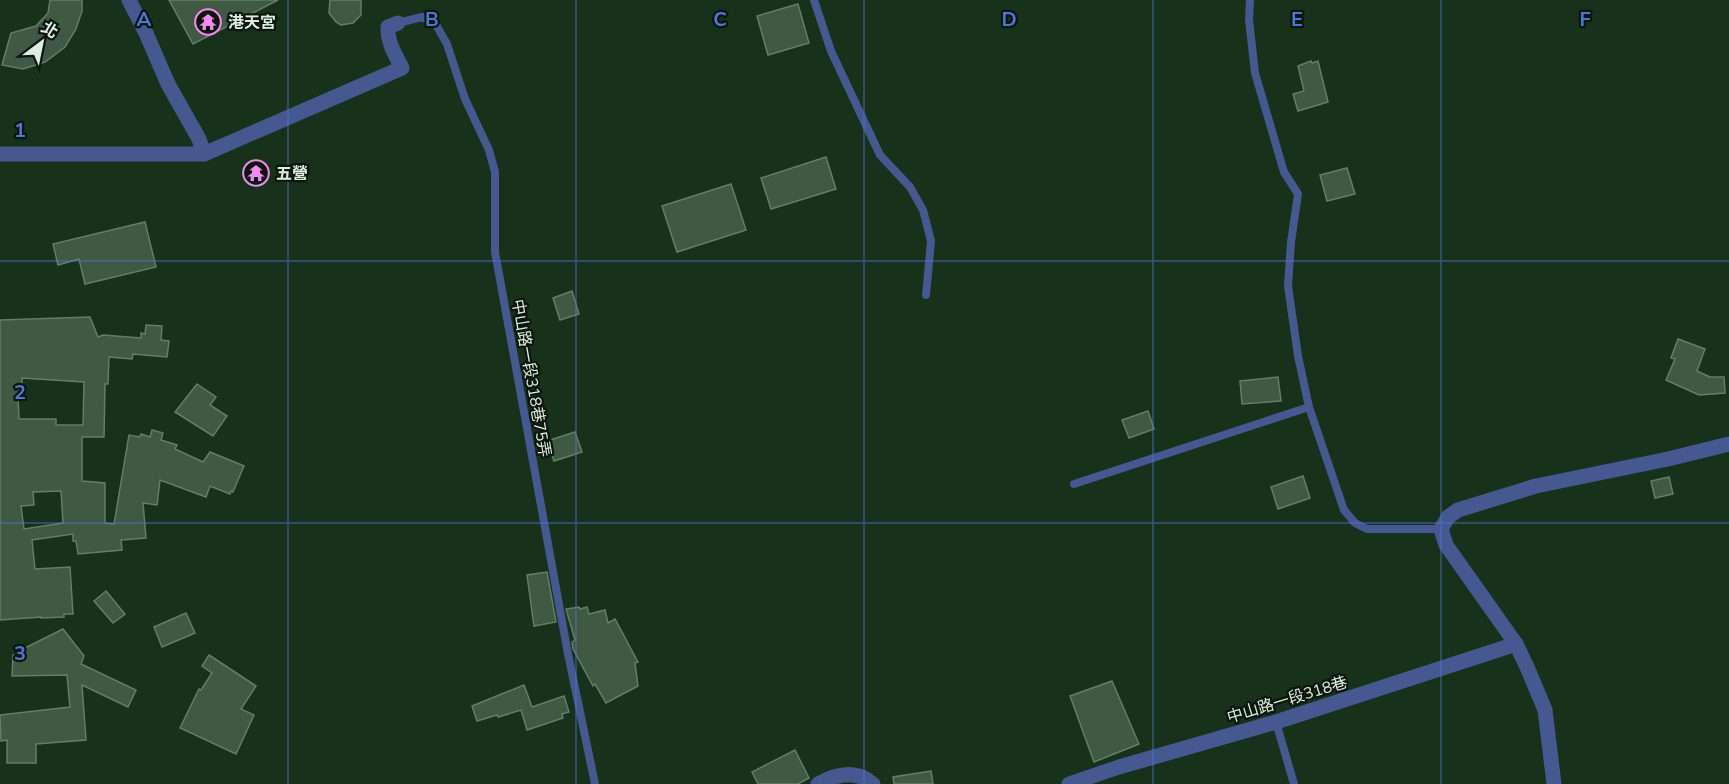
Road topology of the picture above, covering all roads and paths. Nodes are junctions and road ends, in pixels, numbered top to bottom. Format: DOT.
graph roads {
  1 [pos="129,0"];
  2 [pos="814,0"];
  3 [pos="1250,0"];
  4 [pos="398,23"];
  5 [pos="0,154"];
  6 [pos="204,154"];
  7 [pos="926,295"];
  8 [pos="1309,407"];
  9 [pos="1729,444"];
  10 [pos="1074,484"];
  11 [pos="1441,529"];
  12 [pos="1516,644"];
  13 [pos="1276,722"];
  14 [pos="596,784"];
  15 [pos="818,784"];
  16 [pos="873,784"];
  17 [pos="1069,784"];
  18 [pos="1294,784"];
  19 [pos="1554,784"];
  1 -- 6 [label="street"];
  2 -- 7 [label="lane"];
  3 -- 8 [label="lane"];
  4 -- 6 [label="street"];
  4 -- 14 [label="lane, 中山路一段318巷75弄"];
  5 -- 6 [label="street"];
  8 -- 10 [label="lane"];
  8 -- 11 [label="lane"];
  9 -- 11 [label="street"];
  11 -- 12 [label="street"];
  12 -- 13 [label="street, 中山路一段318巷"];
  12 -- 19 [label="street"];
  13 -- 17 [label="street, 中山路一段318巷"];
  13 -- 18 [label="lane"];
  15 -- 16 [label="street"];
}
